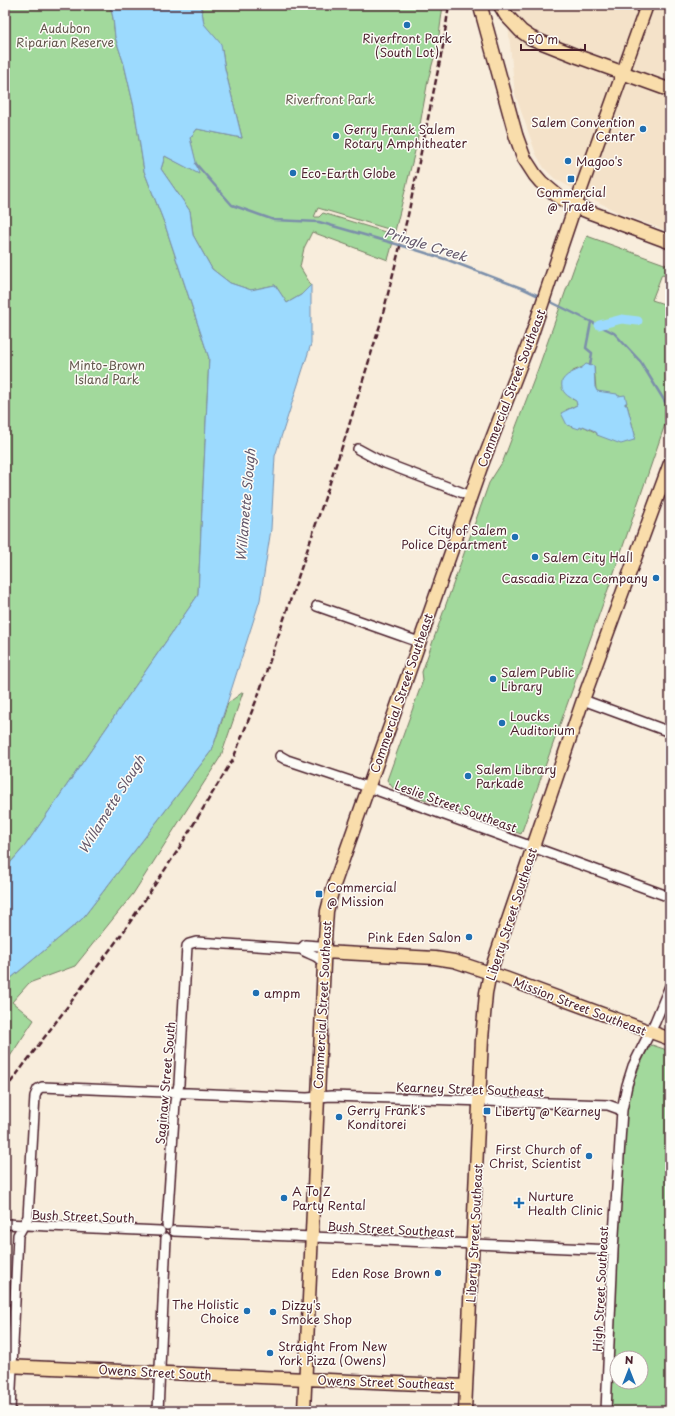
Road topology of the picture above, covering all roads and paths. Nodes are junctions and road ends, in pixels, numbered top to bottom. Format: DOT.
graph roads {
  1 [pos="480,5"];
  2 [pos="500,5"];
  3 [pos="647,5"];
  4 [pos="623,73"];
  5 [pos="670,90"];
  6 [pos="560,198"];
  7 [pos="575,206"];
  8 [pos="568,227"];
  9 [pos="670,242"];
  10 [pos="358,449"];
  11 [pos="670,463"];
  12 [pos="471,496"];
  13 [pos="317,606"];
  14 [pos="419,642"];
  15 [pos="583,700"];
  16 [pos="670,732"];
  17 [pos="280,756"];
  18 [pos="368,787"];
  19 [pos="534,846"];
  20 [pos="670,897"];
  21 [pos="301,949"];
  22 [pos="324,952"];
  23 [pos="324,964"];
  24 [pos="490,973"];
  25 [pos="670,986"];
  26 [pos="650,1032"];
  27 [pos="670,1039"];
  28 [pos="177,1092"];
  29 [pos="317,1097"];
  30 [pos="480,1102"];
  31 [pos="622,1110"];
  32 [pos="5,1224"];
  33 [pos="23,1225"];
  34 [pos="167,1229"];
  35 [pos="311,1237"];
  36 [pos="473,1244"];
  37 [pos="613,1250"];
  38 [pos="8,1366"];
  39 [pos="160,1373"];
  40 [pos="305,1379"];
  41 [pos="466,1386"];
  42 [pos="10,1411"];
  43 [pos="158,1411"];
  44 [pos="304,1411"];
  45 [pos="465,1411"];
  46 [pos="606,1411"];
  1 -- 6 [label="highway"];
  2 -- 4 [label="highway"];
  3 -- 4 [label="main road, Commercial Street Southeast"];
  4 -- 5 [label="highway"];
  4 -- 7 [label="main road, Commercial Street Southeast"];
  6 -- 7 [label="highway"];
  6 -- 8 [label="main road"];
  7 -- 8 [label="main road, Commercial Street Southeast"];
  7 -- 9 [label="highway"];
  8 -- 12 [label="main road, Commercial Street Southeast"];
  10 -- 12 [label="street"];
  11 -- 15 [label="main road, Liberty Street Southeast"];
  12 -- 14 [label="main road, Commercial Street Southeast"];
  13 -- 14 [label="street"];
  14 -- 18 [label="main road, Commercial Street Southeast"];
  15 -- 16 [label="street"];
  15 -- 19 [label="main road, Liberty Street Southeast"];
  17 -- 18 [label="street, Leslie Street Southeast"];
  18 -- 19 [label="street, Leslie Street Southeast"];
  18 -- 22 [label="main road, Commercial Street Southeast"];
  19 -- 20 [label="street, Leslie Street Southeast"];
  19 -- 24 [label="main road, Liberty Street Southeast"];
  21 -- 22 [label="street"];
  21 -- 23 [label="street"];
  21 -- 28 [label="street, Saginaw Street South"];
  22 -- 23 [label="main road, Commercial Street Southeast"];
  22 -- 24 [label="main road, Mission Street Southeast"];
  23 -- 29 [label="main road, Commercial Street Southeast"];
  24 -- 26 [label="main road, Mission Street Southeast"];
  24 -- 30 [label="main road, Liberty Street Southeast"];
  25 -- 26 [label="street, High Street Southeast"];
  26 -- 27 [label="main road, Mission Street Southeast"];
  26 -- 31 [label="street, High Street Southeast"];
  28 -- 29 [label="street, Kearney Street Southeast"];
  28 -- 33 [label="street, Kearney Street Southeast"];
  28 -- 34 [label="street, Saginaw Street South"];
  29 -- 30 [label="street, Kearney Street Southeast"];
  29 -- 35 [label="main road, Commercial Street Southeast"];
  30 -- 31 [label="street, Kearney Street Southeast"];
  30 -- 36 [label="main road, Liberty Street Southeast"];
  31 -- 37 [label="street, High Street Southeast"];
  32 -- 33 [label="street, Bush Street South"];
  33 -- 34 [label="street, Bush Street South"];
  33 -- 38 [label="street"];
  34 -- 35 [label="street, Bush Street South"];
  34 -- 39 [label="street"];
  35 -- 36 [label="street, Bush Street Southeast"];
  35 -- 40 [label="main road, Commercial Street Southeast"];
  36 -- 37 [label="street, Bush Street Southeast"];
  36 -- 41 [label="main road, Liberty Street Southeast"];
  37 -- 46 [label="street, High Street Southeast"];
  38 -- 39 [label="main road, Owens Street South"];
  38 -- 42 [label="street"];
  39 -- 40 [label="main road, Owens Street South"];
  39 -- 43 [label="street"];
  40 -- 41 [label="main road, Owens Street Southeast"];
  40 -- 44 [label="main road, Commercial Street Southeast"];
  41 -- 45 [label="main road, Liberty Street Southeast"];
}
